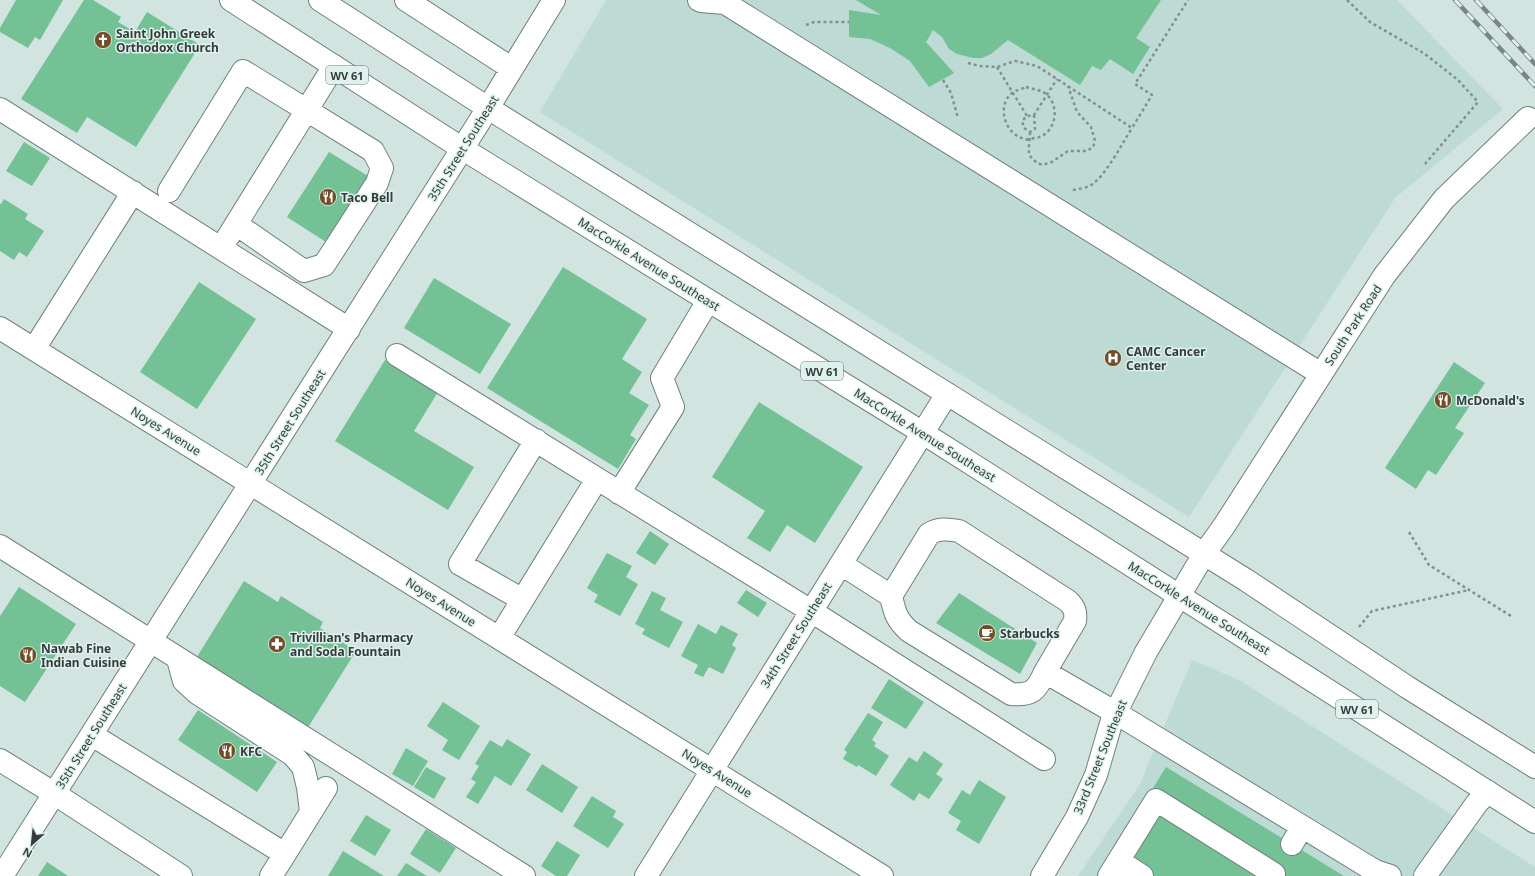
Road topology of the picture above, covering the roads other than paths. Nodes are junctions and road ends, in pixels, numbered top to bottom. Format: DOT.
graph roads {
  1 [pos="231,0"];
  2 [pos="406,0"];
  3 [pos="564,0"];
  4 [pos="699,0"];
  5 [pos="329,2"];
  6 [pos="724,2"];
  7 [pos="549,9"];
  8 [pos="334,66"];
  9 [pos="512,68"];
  10 [pos="488,108"];
  11 [pos="0,109"];
  12 [pos="307,110"];
  13 [pos="1528,118"];
  14 [pos="463,149"];
  15 [pos="169,191"];
  16 [pos="133,192"];
  17 [pos="236,224"];
  18 [pos="221,248"];
  19 [pos="708,301"];
  20 [pos="0,328"];
  21 [pos="349,329"];
  22 [pos="34,349"];
  23 [pos="397,355"];
  24 [pos="1321,374"];
  25 [pos="947,394"];
  26 [pos="923,433"];
  27 [pos="536,440"];
  28 [pos="597,479"];
  29 [pos="251,484"];
  30 [pos="620,493"];
  31 [pos="0,546"];
  32 [pos="1204,554"];
  33 [pos="841,564"];
  34 [pos="891,596"];
  35 [pos="1179,596"];
  36 [pos="522,599"];
  37 [pos="811,611"];
  38 [pos="498,638"];
  39 [pos="151,642"];
  40 [pos="178,659"];
  41 [pos="1046,672"];
  42 [pos="1116,713"];
  43 [pos="92,735"];
  44 [pos="1044,759"];
  45 [pos="0,760"];
  46 [pos="1535,767"];
  47 [pos="712,770"];
  48 [pos="326,788"];
  49 [pos="1488,792"];
  50 [pos="55,794"];
  51 [pos="311,812"];
  52 [pos="1535,822"];
  53 [pos="285,854"];
  54 [pos="1114,868"];
  55 [pos="1275,875"];
  56 [pos="2,876"];
  57 [pos="182,876"];
  58 [pos="271,876"];
  59 [pos="524,876"];
  60 [pos="646,876"];
  61 [pos="882,876"];
  62 [pos="1042,876"];
  63 [pos="1142,876"];
  64 [pos="1390,876"];
  65 [pos="1421,876"];
  66 [pos="1425,876"];
  1 -- 8 [label="main road, MacCorkle Avenue Southeast / WV 61"];
  2 -- 9 [label="main road"];
  3 -- 7 [label="main road, 35th Street Southeast"];
  4 -- 6 [label="main road"];
  5 -- 10 [label="main road"];
  6 -- 24 [label="main road"];
  7 -- 9 [label="main road, 35th Street Southeast"];
  8 -- 12 [label="main road"];
  8 -- 14 [label="main road, MacCorkle Avenue Southeast / WV 61"];
  9 -- 10 [label="main road, 35th Street Southeast"];
  10 -- 14 [label="main road, 35th Street Southeast"];
  10 -- 25 [label="main road"];
  11 -- 16 [label="main road"];
  12 -- 15 [label="main road"];
  12 -- 17 [label="main road"];
  12 -- 17 [label="main road"];
  13 -- 24 [label="main road, South Park Road"];
  14 -- 19 [label="main road, MacCorkle Avenue Southeast / WV 61"];
  14 -- 21 [label="main road, 35th Street Southeast"];
  16 -- 18 [label="main road"];
  16 -- 22 [label="main road"];
  17 -- 18 [label="main road"];
  18 -- 21 [label="main road"];
  19 -- 26 [label="main road, MacCorkle Avenue Southeast / WV 61"];
  19 -- 30 [label="main road"];
  20 -- 22 [label="main road, Noyes Avenue"];
  21 -- 29 [label="main road, 35th Street Southeast"];
  22 -- 29 [label="main road, Noyes Avenue"];
  23 -- 27 [label="main road"];
  24 -- 32 [label="main road, South Park Road"];
  25 -- 26 [label="main road, 34th Street Southeast"];
  25 -- 32 [label="main road"];
  26 -- 33 [label="main road, 34th Street Southeast"];
  26 -- 35 [label="main road, MacCorkle Avenue Southeast / WV 61"];
  27 -- 28 [label="main road"];
  27 -- 36 [label="main road"];
  28 -- 30 [label="main road"];
  28 -- 36 [label="main road"];
  29 -- 38 [label="main road, Noyes Avenue"];
  29 -- 39 [label="main road, 35th Street Southeast"];
  30 -- 37 [label="main road"];
  31 -- 39 [label="main road"];
  32 -- 35 [label="main road, 33rd Street Southeast"];
  32 -- 46 [label="main road"];
  33 -- 34 [label="main road"];
  33 -- 37 [label="main road, 34th Street Southeast"];
  34 -- 41 [label="main road"];
  34 -- 41 [label="main road"];
  35 -- 42 [label="main road, 33rd Street Southeast"];
  35 -- 49 [label="main road, MacCorkle Avenue Southeast / WV 61"];
  36 -- 38 [label="main road"];
  37 -- 44 [label="main road"];
  37 -- 47 [label="main road, 34th Street Southeast"];
  38 -- 47 [label="main road, Noyes Avenue"];
  39 -- 40 [label="main road"];
  39 -- 43 [label="main road, 35th Street Southeast"];
  40 -- 51 [label="main road"];
  40 -- 59 [label="main road"];
  41 -- 42 [label="main road"];
  42 -- 62 [label="main road, 33rd Street Southeast"];
  42 -- 64 [label="main road"];
  43 -- 50 [label="main road, 35th Street Southeast"];
  43 -- 53 [label="main road"];
  45 -- 50 [label="main road"];
  47 -- 60 [label="main road, 34th Street Southeast"];
  47 -- 61 [label="main road, Noyes Avenue"];
  48 -- 51 [label="main road"];
  49 -- 52 [label="main road, MacCorkle Avenue Southeast / WV 61"];
  49 -- 66 [label="main road"];
  50 -- 56 [label="main road, 35th Street Southeast"];
  50 -- 57 [label="main road"];
  51 -- 53 [label="main road"];
  53 -- 58 [label="main road"];
  54 -- 55 [label="main road"];
  54 -- 63 [label="main road"];
  65 -- 66 [label="main road"];
}
